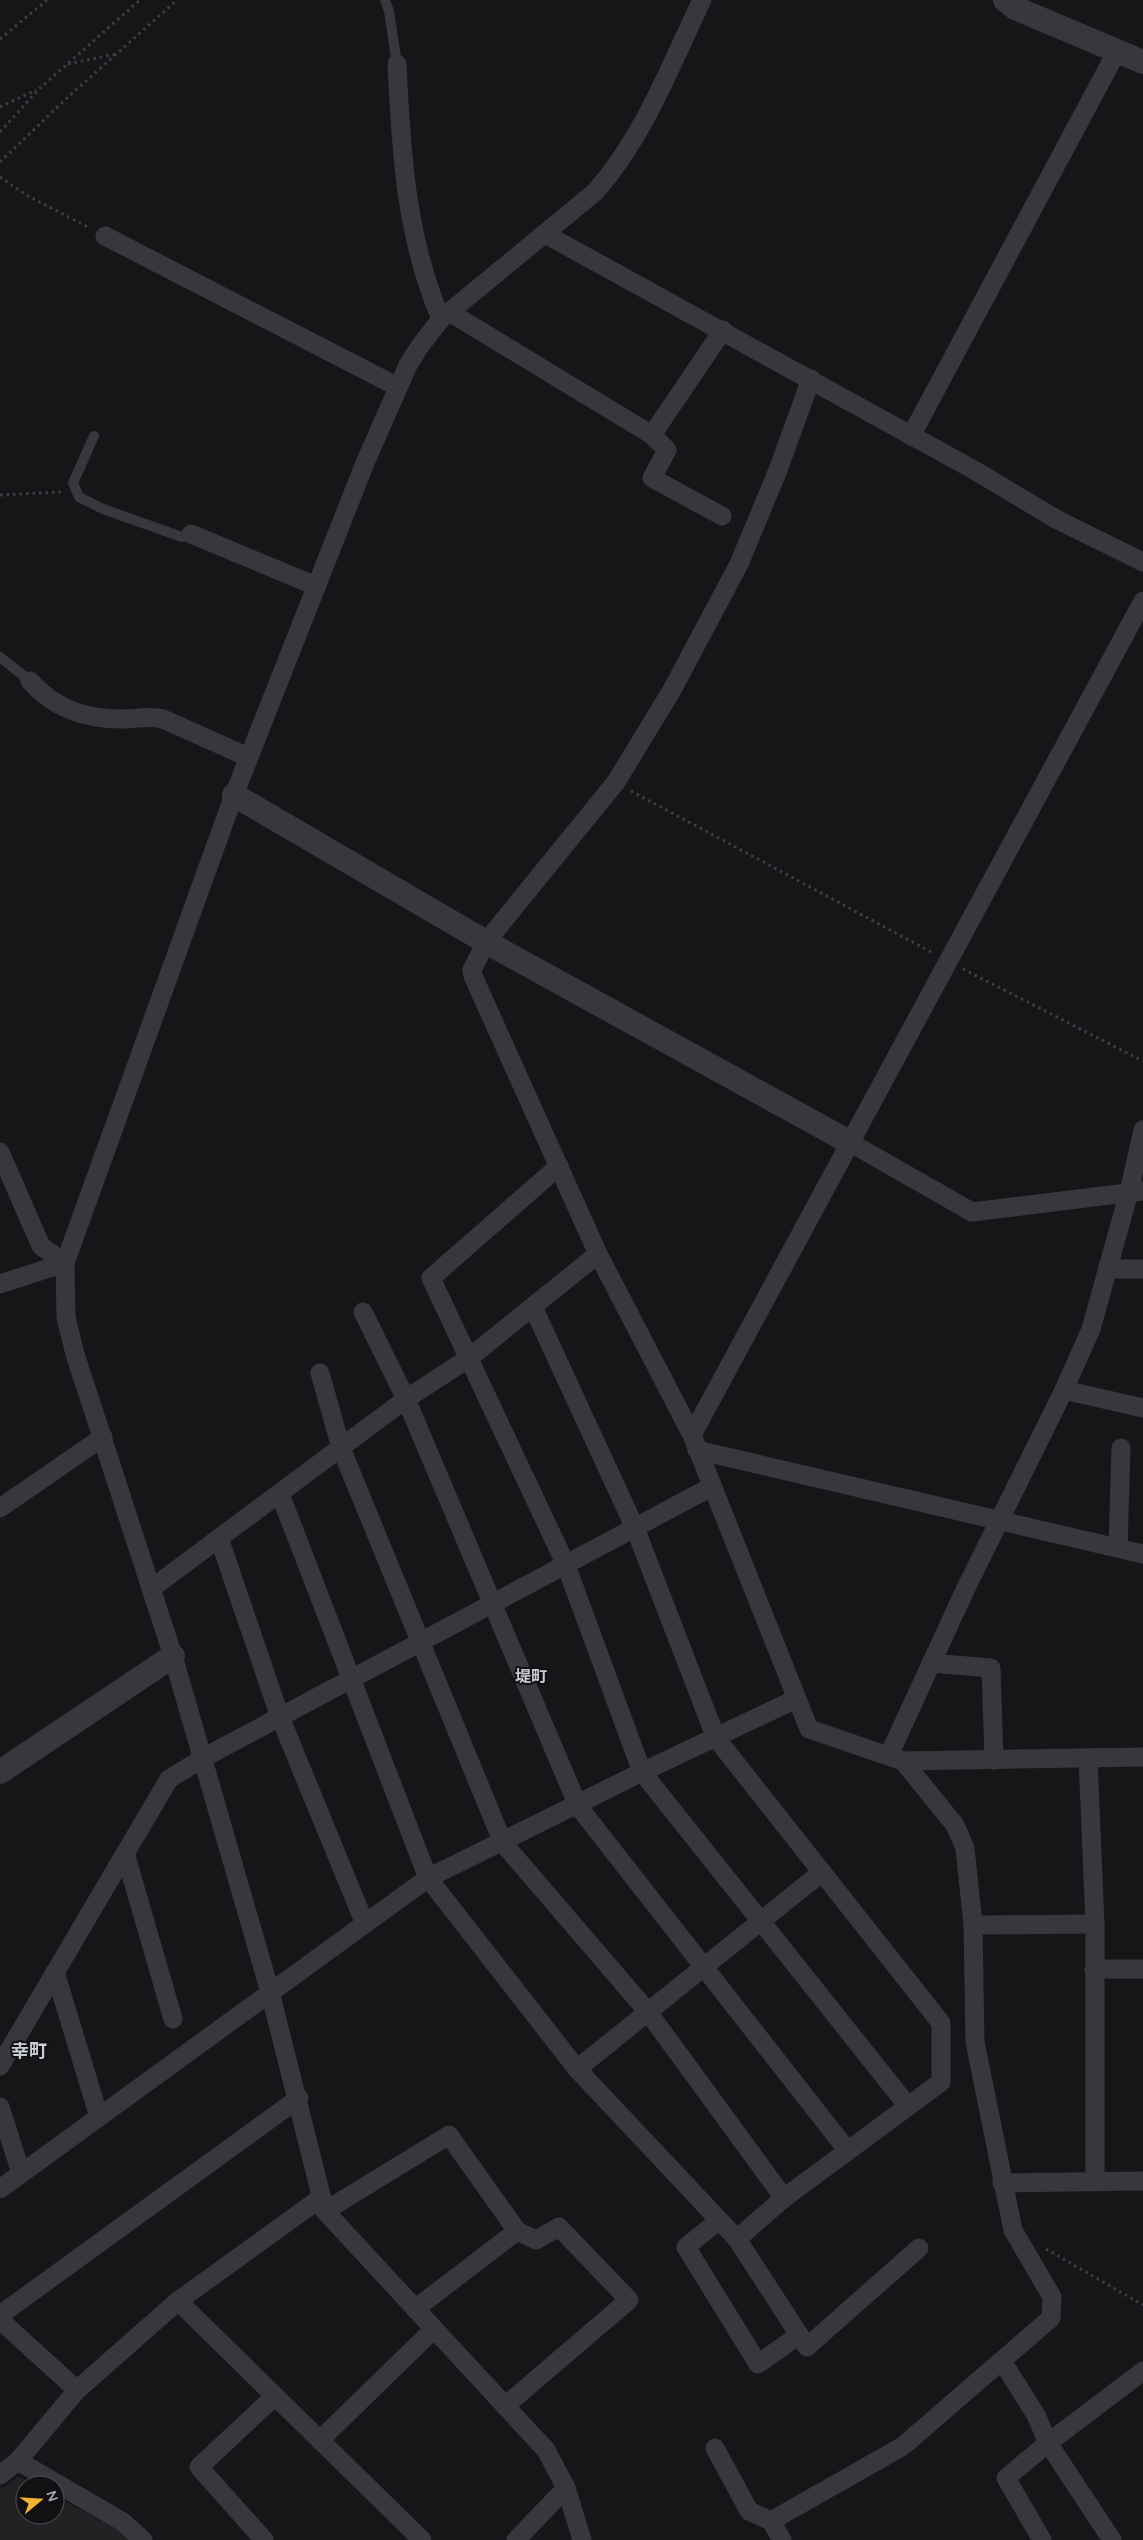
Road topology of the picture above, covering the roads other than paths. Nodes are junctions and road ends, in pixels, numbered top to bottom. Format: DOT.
graph roads {
  1 [pos="385,0"];
  2 [pos="702,0"];
  3 [pos="1005,0"];
  4 [pos="1117,52"];
  5 [pos="1143,62"];
  6 [pos="397,64"];
  7 [pos="545,234"];
  8 [pos="104,236"];
  9 [pos="445,315"];
  10 [pos="723,330"];
  11 [pos="811,379"];
  12 [pos="398,387"];
  13 [pos="94,436"];
  14 [pos="652,436"];
  15 [pos="911,436"];
  16 [pos="722,516"];
  17 [pos="191,534"];
  18 [pos="1143,562"];
  19 [pos="316,586"];
  20 [pos="1143,601"];
  21 [pos="0,657"];
  22 [pos="30,681"];
  23 [pos="248,757"];
  24 [pos="234,795"];
  25 [pos="486,942"];
  26 [pos="1143,1130"];
  27 [pos="851,1143"];
  28 [pos="0,1152"];
  29 [pos="558,1166"];
  30 [pos="1136,1192"];
  31 [pos="598,1254"];
  32 [pos="65,1263"];
  33 [pos="1107,1269"];
  34 [pos="1143,1269"];
  35 [pos="0,1284"];
  36 [pos="533,1307"];
  37 [pos="363,1312"];
  38 [pos="469,1358"];
  39 [pos="320,1373"];
  40 [pos="1064,1390"];
  41 [pos="406,1399"];
  42 [pos="1143,1408"];
  43 [pos="103,1437"];
  44 [pos="695,1443"];
  45 [pos="341,1448"];
  46 [pos="1122,1448"];
  47 [pos="711,1487"];
  48 [pos="280,1494"];
  49 [pos="0,1508"];
  50 [pos="999,1521"];
  51 [pos="635,1528"];
  52 [pos="219,1538"];
  53 [pos="1118,1548"];
  54 [pos="1143,1554"];
  55 [pos="566,1565"];
  56 [pos="152,1588"];
  57 [pos="494,1603"];
  58 [pos="422,1642"];
  59 [pos="173,1656"];
  60 [pos="931,1664"];
  61 [pos="351,1679"];
  62 [pos="796,1699"];
  63 [pos="280,1717"];
  64 [pos="716,1738"];
  65 [pos="1143,1757"];
  66 [pos="203,1758"];
  67 [pos="896,1758"];
  68 [pos="1088,1758"];
  69 [pos="994,1760"];
  70 [pos="0,1772"];
  71 [pos="642,1772"];
  72 [pos="578,1806"];
  73 [pos="502,1843"];
  74 [pos="125,1853"];
  75 [pos="822,1872"];
  76 [pos="428,1878"];
  77 [pos="761,1921"];
  78 [pos="365,1924"];
  79 [pos="1095,1924"];
  80 [pos="973,1926"];
  81 [pos="705,1966"];
  82 [pos="1143,1968"];
  83 [pos="1094,1969"];
  84 [pos="55,1972"];
  85 [pos="270,1992"];
  86 [pos="648,2012"];
  87 [pos="173,2019"];
  88 [pos="0,2066"];
  89 [pos="577,2070"];
  90 [pos="299,2098"];
  91 [pos="907,2105"];
  92 [pos="0,2107"];
  93 [pos="99,2117"];
  94 [pos="848,2150"];
  95 [pos="21,2173"];
  96 [pos="1143,2181"];
  97 [pos="1095,2182"];
  98 [pos="1002,2183"];
  99 [pos="0,2188"];
  100 [pos="784,2198"];
  101 [pos="324,2204"];
  102 [pos="719,2220"];
  103 [pos="517,2231"];
  104 [pos="736,2239"];
  105 [pos="919,2248"];
  106 [pos="178,2301"];
  107 [pos="416,2309"];
  108 [pos="0,2315"];
  109 [pos="0,2320"];
  110 [pos="434,2329"];
  111 [pos="799,2335"];
  112 [pos="1002,2361"];
  113 [pos="1143,2371"];
  114 [pos="77,2390"];
  115 [pos="275,2396"];
  116 [pos="505,2406"];
  117 [pos="320,2440"];
  118 [pos="1048,2443"];
  119 [pos="715,2448"];
  120 [pos="18,2461"];
  121 [pos="0,2475"];
  122 [pos="566,2488"];
  123 [pos="776,2534"];
  124 [pos="143,2540"];
  125 [pos="264,2540"];
  126 [pos="422,2540"];
  127 [pos="516,2540"];
  128 [pos="582,2540"];
  129 [pos="1042,2540"];
  130 [pos="1112,2540"];
  1 -- 6 [label="lane"];
  2 -- 7 [label="street"];
  3 -- 4 [label="street"];
  4 -- 5 [label="street"];
  4 -- 15 [label="street"];
  6 -- 9 [label="street"];
  7 -- 9 [label="street"];
  7 -- 10 [label="street"];
  8 -- 12 [label="street"];
  9 -- 12 [label="street"];
  9 -- 14 [label="street"];
  10 -- 11 [label="street"];
  10 -- 14 [label="street"];
  11 -- 15 [label="street"];
  11 -- 25 [label="street"];
  12 -- 19 [label="street"];
  13 -- 17 [label="lane"];
  14 -- 16 [label="street"];
  15 -- 18 [label="street"];
  17 -- 19 [label="street"];
  19 -- 23 [label="street"];
  20 -- 27 [label="street"];
  21 -- 22 [label="lane"];
  22 -- 23 [label="street"];
  23 -- 24 [label="street"];
  24 -- 25 [label="street"];
  24 -- 32 [label="street"];
  25 -- 27 [label="street"];
  25 -- 29 [label="street"];
  26 -- 30 [label="street"];
  27 -- 30 [label="street"];
  27 -- 44 [label="street"];
  28 -- 32 [label="street"];
  29 -- 31 [label="street"];
  29 -- 38 [label="street"];
  30 -- 33 [label="street"];
  31 -- 36 [label="street"];
  31 -- 44 [label="street"];
  32 -- 35 [label="street"];
  32 -- 43 [label="street"];
  33 -- 34 [label="street"];
  33 -- 40 [label="street"];
  36 -- 38 [label="street"];
  36 -- 51 [label="street"];
  37 -- 41 [label="street"];
  38 -- 41 [label="street"];
  38 -- 55 [label="street"];
  39 -- 45 [label="street"];
  40 -- 42 [label="street"];
  40 -- 50 [label="street"];
  41 -- 45 [label="street"];
  41 -- 57 [label="street"];
  43 -- 49 [label="street"];
  43 -- 56 [label="street"];
  44 -- 47 [label="street"];
  44 -- 50 [label="street"];
  45 -- 48 [label="street"];
  45 -- 58 [label="street"];
  46 -- 53 [label="street"];
  47 -- 51 [label="street"];
  47 -- 62 [label="street"];
  48 -- 52 [label="street"];
  48 -- 61 [label="street"];
  50 -- 53 [label="street"];
  50 -- 60 [label="street"];
  51 -- 55 [label="street"];
  51 -- 64 [label="street"];
  52 -- 56 [label="street"];
  52 -- 63 [label="street"];
  53 -- 54 [label="street"];
  55 -- 57 [label="street"];
  55 -- 71 [label="street"];
  56 -- 59 [label="street"];
  57 -- 58 [label="street"];
  57 -- 72 [label="street"];
  58 -- 61 [label="street"];
  58 -- 73 [label="street"];
  59 -- 66 [label="street"];
  59 -- 70 [label="street"];
  60 -- 67 [label="street"];
  60 -- 69 [label="street"];
  61 -- 63 [label="street"];
  61 -- 76 [label="street"];
  62 -- 64 [label="street"];
  62 -- 67 [label="street"];
  63 -- 66 [label="street"];
  63 -- 78 [label="street"];
  64 -- 71 [label="street"];
  64 -- 75 [label="street"];
  65 -- 68 [label="street"];
  66 -- 74 [label="street"];
  66 -- 85 [label="street"];
  67 -- 69 [label="street"];
  67 -- 80 [label="street"];
  68 -- 69 [label="street"];
  68 -- 79 [label="street"];
  71 -- 72 [label="street"];
  71 -- 77 [label="street"];
  72 -- 73 [label="street"];
  72 -- 81 [label="street"];
  73 -- 76 [label="street"];
  73 -- 86 [label="street"];
  74 -- 84 [label="street"];
  74 -- 87 [label="street"];
  75 -- 77 [label="street"];
  75 -- 91 [label="street"];
  76 -- 78 [label="street"];
  76 -- 89 [label="street"];
  77 -- 81 [label="street"];
  77 -- 91 [label="street"];
  78 -- 85 [label="street"];
  79 -- 80 [label="street"];
  79 -- 83 [label="street"];
  80 -- 98 [label="street"];
  81 -- 86 [label="street"];
  81 -- 94 [label="street"];
  82 -- 83 [label="street"];
  83 -- 97 [label="street"];
  84 -- 88 [label="street"];
  84 -- 93 [label="street"];
  85 -- 90 [label="street"];
  85 -- 93 [label="street"];
  86 -- 89 [label="street"];
  86 -- 100 [label="street"];
  89 -- 102 [label="street"];
  90 -- 101 [label="street"];
  90 -- 108 [label="street"];
  91 -- 94 [label="street"];
  92 -- 95 [label="street"];
  93 -- 95 [label="street"];
  94 -- 100 [label="street"];
  95 -- 99 [label="street"];
  96 -- 97 [label="street"];
  97 -- 98 [label="street"];
  98 -- 112 [label="street"];
  100 -- 104 [label="street"];
  101 -- 103 [label="street"];
  101 -- 106 [label="street"];
  101 -- 107 [label="street"];
  102 -- 104 [label="street"];
  102 -- 111 [label="street"];
  103 -- 107 [label="street"];
  103 -- 116 [label="street"];
  104 -- 111 [label="street"];
  105 -- 111 [label="street"];
  106 -- 114 [label="street"];
  106 -- 115 [label="street"];
  107 -- 110 [label="street"];
  109 -- 114 [label="street"];
  110 -- 116 [label="street"];
  110 -- 117 [label="street"];
  112 -- 118 [label="street"];
  112 -- 123 [label="street"];
  113 -- 118 [label="street"];
  114 -- 120 [label="street"];
  115 -- 117 [label="street"];
  115 -- 125 [label="street"];
  116 -- 122 [label="street"];
  117 -- 126 [label="street"];
  118 -- 129 [label="street"];
  118 -- 130 [label="street"];
  119 -- 123 [label="street"];
  120 -- 121 [label="street"];
  120 -- 124 [label="street"];
  122 -- 127 [label="street"];
  122 -- 128 [label="street"];
}
